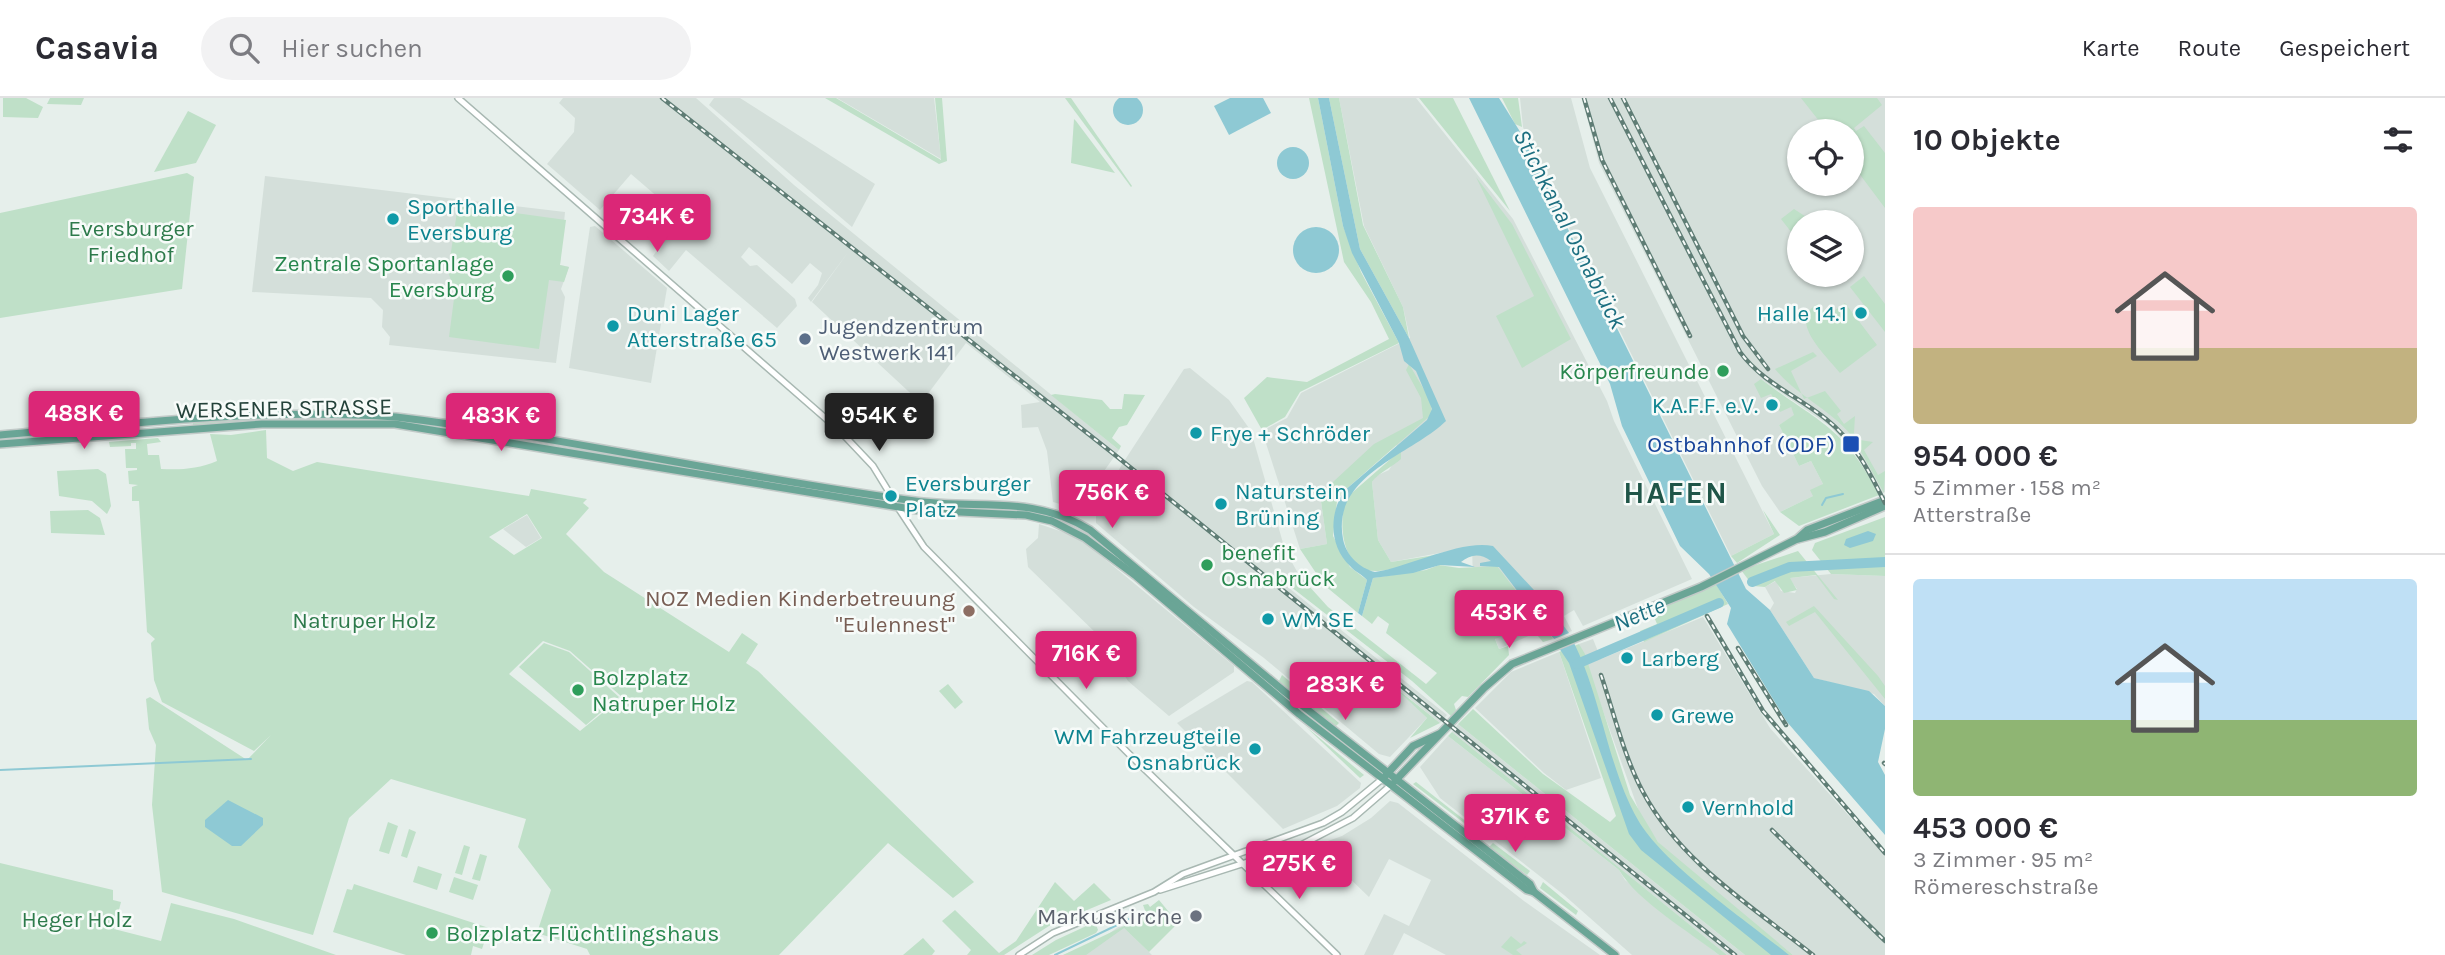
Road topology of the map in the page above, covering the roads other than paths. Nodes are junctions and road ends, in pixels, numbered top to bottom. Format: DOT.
graph roads {
  1 [pos="458,98"];
  2 [pos="0,435"];
  3 [pos="0,444"];
  4 [pos="892,498"];
  5 [pos="1885,500"];
  6 [pos="1885,506"];
  7 [pos="898,507"];
  8 [pos="1797,539"];
  9 [pos="1253,669"];
  10 [pos="1440,734"];
  11 [pos="1388,773"];
  12 [pos="1381,780"];
  13 [pos="1396,780"];
  14 [pos="1390,786"];
  15 [pos="1236,856"];
  16 [pos="1244,865"];
  17 [pos="1154,892"];
  18 [pos="1534,892"];
  19 [pos="1019,955"];
  20 [pos="1337,955"];
  21 [pos="1615,955"];
  1 -- 4 [label="street"];
  2 -- 4 [label="main road, WERSENER STRASSE"];
  3 -- 7 [label="main road, WERSENER STRASSE"];
  4 -- 7 [label="street"];
  4 -- 9 [label="main road, WERSENER STRASSE"];
  5 -- 8 [label="main road"];
  6 -- 8 [label="main road"];
  7 -- 9 [label="main road, WERSENER STRASSE"];
  7 -- 15 [label="street"];
  8 -- 10 [label="main road"];
  9 -- 11 [label="main road"];
  9 -- 12 [label="main road"];
  10 -- 11 [label="main road"];
  10 -- 13 [label="main road"];
  11 -- 12 [label="main road"];
  11 -- 13 [label="main road"];
  12 -- 14 [label="main road"];
  12 -- 15 [label="street"];
  13 -- 14 [label="main road"];
  13 -- 18 [label="main road"];
  14 -- 16 [label="street"];
  14 -- 18 [label="main road"];
  15 -- 16 [label="street"];
  15 -- 17 [label="street"];
  16 -- 17 [label="street"];
  16 -- 20 [label="street"];
  17 -- 19 [label="street"];
  18 -- 21 [label="main road"];
}
